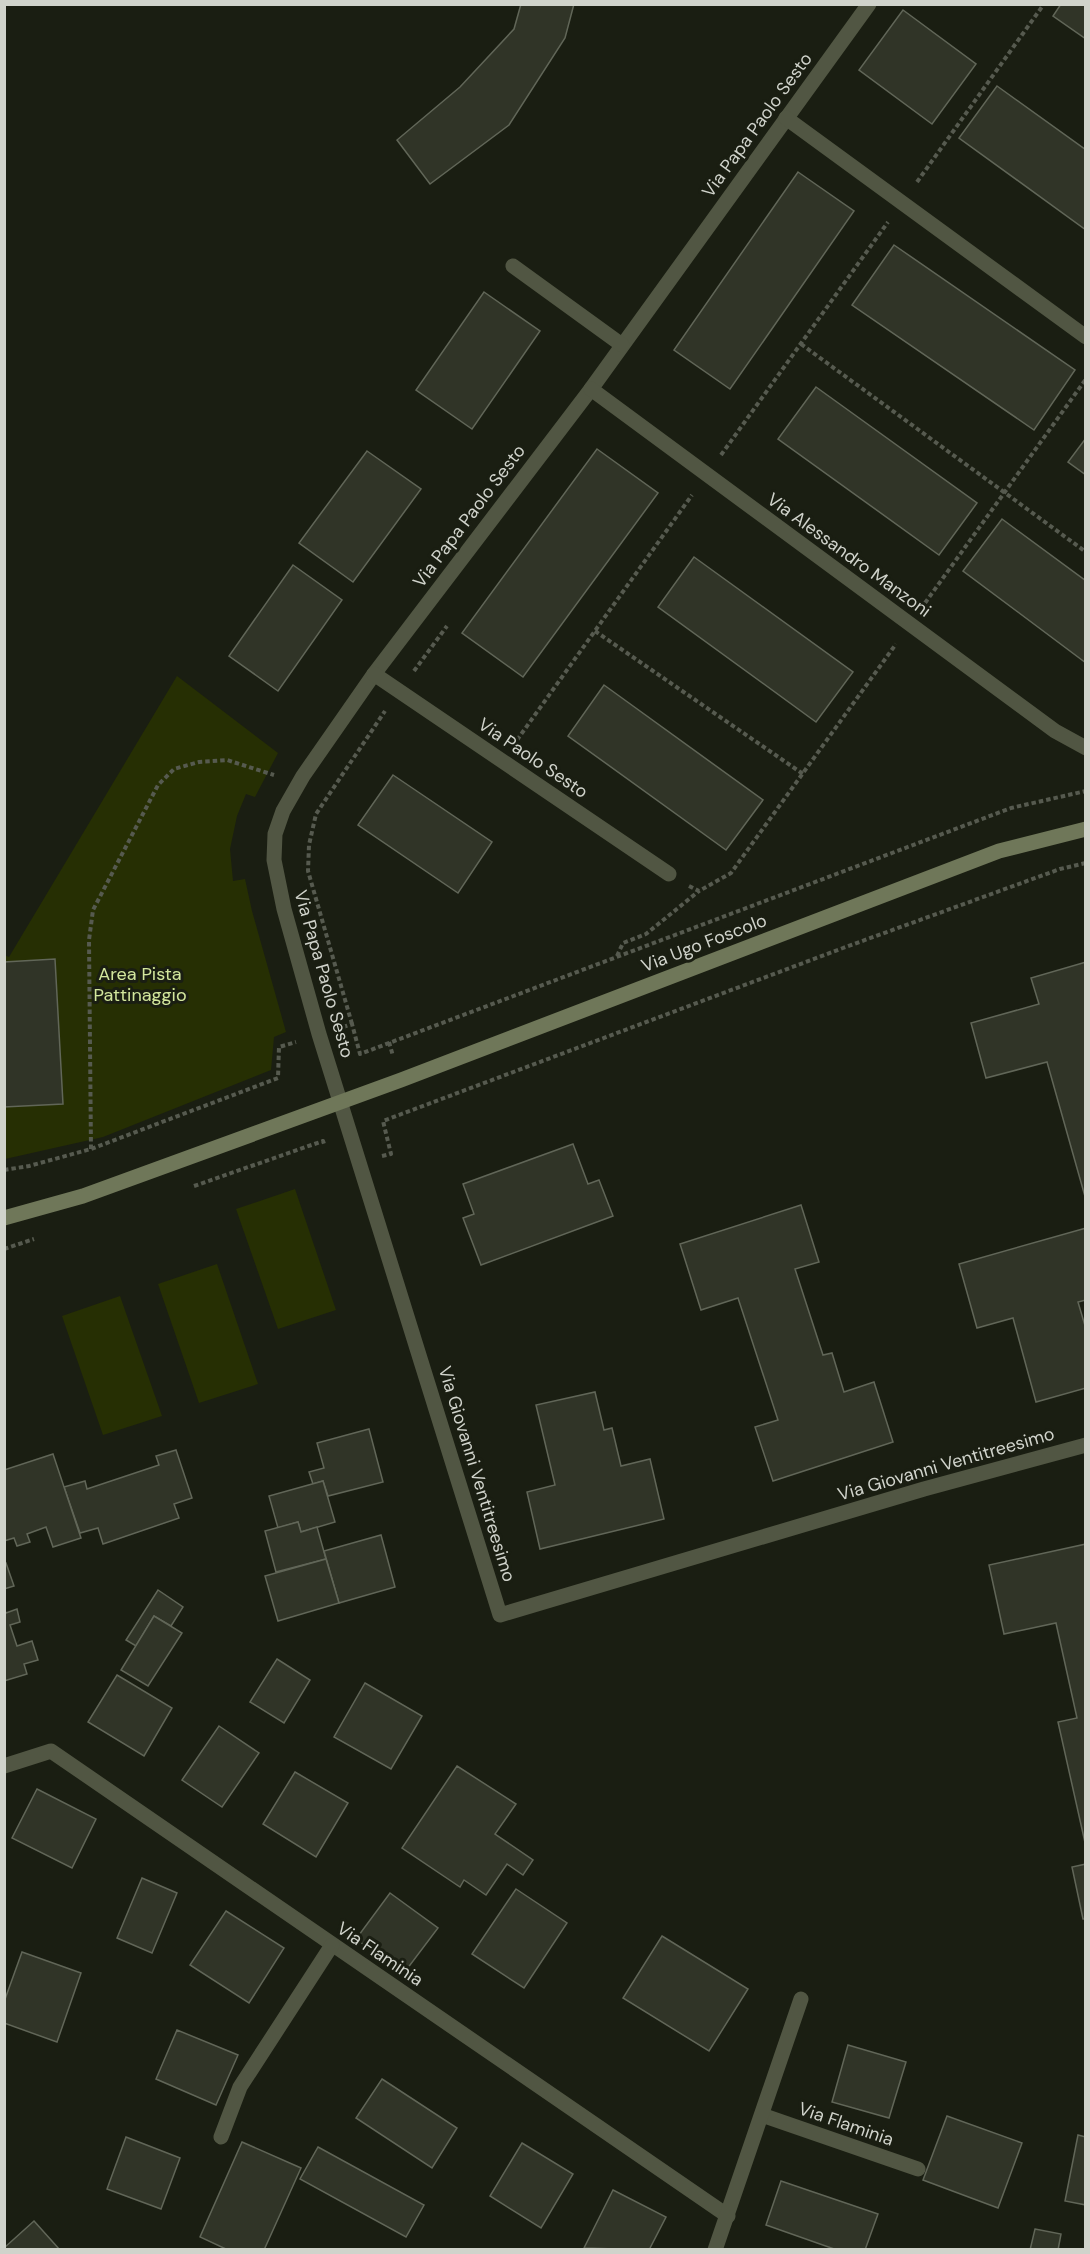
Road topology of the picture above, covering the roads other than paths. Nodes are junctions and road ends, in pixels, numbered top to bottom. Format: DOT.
graph roads {
  1 [pos="869,4"];
  2 [pos="786,118"];
  3 [pos="513,266"];
  4 [pos="1086,337"];
  5 [pos="622,345"];
  6 [pos="591,388"];
  7 [pos="374,674"];
  8 [pos="1086,748"];
  9 [pos="1086,829"];
  10 [pos="669,874"];
  11 [pos="340,1102"];
  12 [pos="4,1218"];
  13 [pos="1086,1445"];
  14 [pos="4,1766"];
  15 [pos="332,1945"];
  16 [pos="801,1999"];
  17 [pos="762,2115"];
  18 [pos="221,2137"];
  19 [pos="918,2169"];
  20 [pos="728,2216"];
  21 [pos="715,2250"];
  1 -- 2 [label="street, Via Papa Paolo Sesto"];
  2 -- 4 [label="street"];
  2 -- 5 [label="street, Via Papa Paolo Sesto"];
  3 -- 5 [label="street"];
  5 -- 6 [label="street, Via Papa Paolo Sesto"];
  6 -- 7 [label="street, Via Papa Paolo Sesto"];
  6 -- 8 [label="street, Via Alessandro Manzoni"];
  7 -- 10 [label="street, Via Paolo Sesto"];
  7 -- 11 [label="street, Via Papa Paolo Sesto"];
  9 -- 11 [label="street, Via Ugo Foscolo"];
  11 -- 12 [label="street"];
  11 -- 13 [label="street, Via Giovanni Ventitreesimo"];
  14 -- 15 [label="street, Via Flaminia"];
  15 -- 18 [label="street"];
  15 -- 20 [label="street, Via Flaminia"];
  16 -- 17 [label="street"];
  17 -- 19 [label="street, Via Flaminia"];
  17 -- 20 [label="street"];
  20 -- 21 [label="street"];
}
